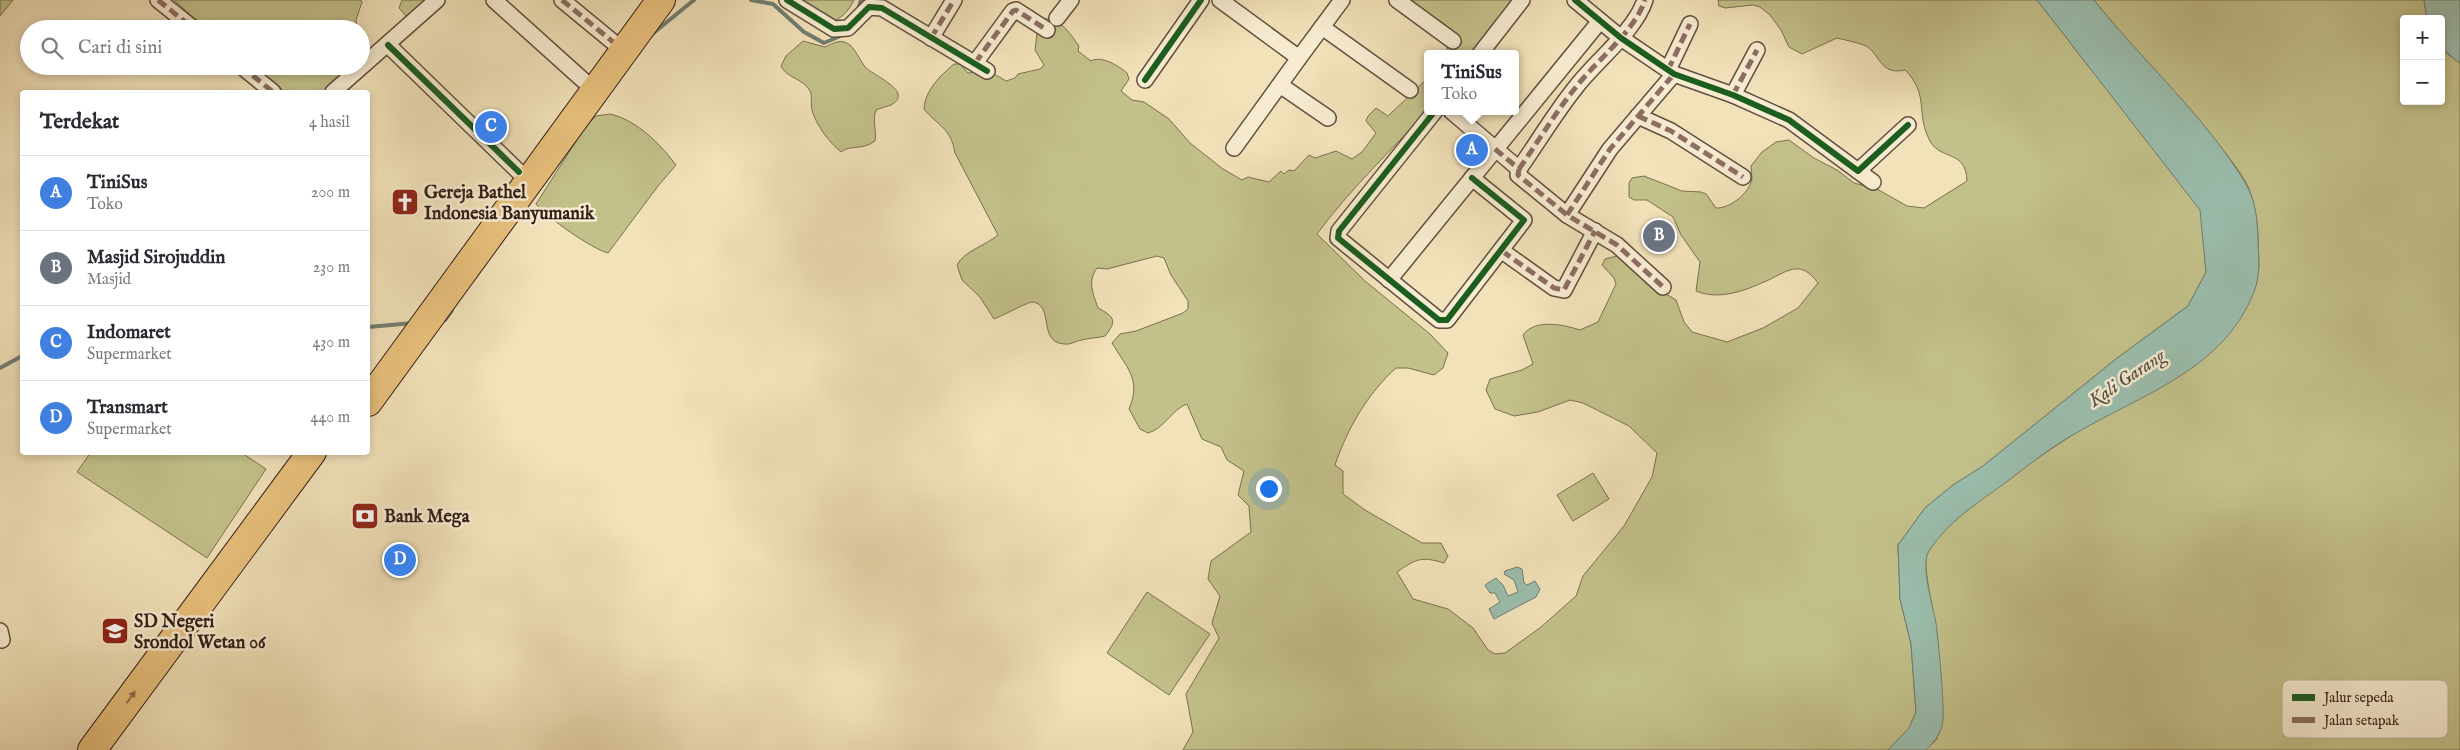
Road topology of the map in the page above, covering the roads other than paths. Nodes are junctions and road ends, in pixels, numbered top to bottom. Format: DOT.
graph roads {
  1 [pos="158,0"];
  2 [pos="436,0"];
  3 [pos="494,0"];
  4 [pos="562,0"];
  5 [pos="642,0"];
  6 [pos="661,0"];
  7 [pos="787,0"];
  8 [pos="954,0"];
  9 [pos="1071,0"];
  10 [pos="1200,0"];
  11 [pos="1220,0"];
  12 [pos="1342,0"];
  13 [pos="1397,0"];
  14 [pos="1522,0"];
  15 [pos="1576,0"];
  16 [pos="1645,0"];
  17 [pos="183,20"];
  18 [pos="1600,21"];
  19 [pos="1690,24"];
  20 [pos="1322,27"];
  21 [pos="931,38"];
  22 [pos="1621,38"];
  23 [pos="1453,40"];
  24 [pos="613,42"];
  25 [pos="388,45"];
  26 [pos="1483,50"];
  27 [pos="1757,50"];
  28 [pos="1299,58"];
  29 [pos="370,60"];
  30 [pos="1671,72"];
  31 [pos="252,75"];
  32 [pos="353,75"];
  33 [pos="1145,80"];
  34 [pos="590,84"];
  35 [pos="1280,85"];
  36 [pos="271,90"];
  37 [pos="335,90"];
  38 [pos="1410,90"];
  39 [pos="1733,96"];
  40 [pos="1432,115"];
  41 [pos="1455,115"];
  42 [pos="1638,116"];
  43 [pos="1328,118"];
  44 [pos="1908,125"];
  45 [pos="1234,148"];
  46 [pos="1495,149"];
  47 [pos="1519,169"];
  48 [pos="1858,171"];
  49 [pos="519,172"];
  50 [pos="1743,177"];
  51 [pos="1472,178"];
  52 [pos="1873,182"];
  53 [pos="1567,215"];
  54 [pos="1595,231"];
  55 [pos="1502,251"];
  56 [pos="1389,280"];
  57 [pos="1663,287"];
  58 [pos="413,328"];
  59 [pos="370,375"];
  60 [pos="370,399"];
  61 [pos="310,455"];
  62 [pos="329,455"];
  63 [pos="116,736"];
  64 [pos="92,750"];
  1 -- 17 [label="street"];
  2 -- 25 [label="street"];
  3 -- 34 [label="street"];
  4 -- 24 [label="street"];
  5 -- 24 [label="highway"];
  6 -- 34 [label="highway"];
  7 -- 21 [label="street"];
  8 -- 21 [label="street"];
  9 -- 21 [label="street"];
  10 -- 33 [label="street"];
  11 -- 28 [label="street"];
  12 -- 20 [label="street"];
  13 -- 23 [label="street"];
  14 -- 26 [label="street"];
  15 -- 18 [label="street"];
  16 -- 22 [label="street"];
  18 -- 22 [label="street"];
  18 -- 46 [label="street"];
  19 -- 30 [label="street"];
  20 -- 28 [label="street"];
  20 -- 38 [label="street"];
  22 -- 30 [label="street"];
  22 -- 47 [label="street"];
  24 -- 34 [label="highway"];
  25 -- 29 [label="street"];
  25 -- 49 [label="street"];
  27 -- 39 [label="street"];
  28 -- 35 [label="street"];
  30 -- 39 [label="street"];
  30 -- 42 [label="street"];
  31 -- 36 [label="street"];
  32 -- 37 [label="street"];
  34 -- 49 [label="highway"];
  34 -- 58 [label="highway"];
  35 -- 43 [label="street"];
  35 -- 45 [label="street"];
  39 -- 48 [label="street"];
  40 -- 56 [label="street"];
  41 -- 46 [label="street"];
  42 -- 50 [label="street"];
  42 -- 53 [label="street"];
  44 -- 48 [label="street"];
  46 -- 47 [label="street"];
  46 -- 51 [label="street"];
  47 -- 53 [label="street"];
  48 -- 52 [label="street"];
  49 -- 58 [label="highway"];
  51 -- 55 [label="street"];
  51 -- 56 [label="street"];
  53 -- 54 [label="street"];
  54 -- 55 [label="street"];
  54 -- 57 [label="street"];
  55 -- 56 [label="street"];
  58 -- 59 [label="highway"];
  58 -- 60 [label="highway"];
  63 -- 61 [label="highway, one-way"];
  62 -- 63 [label="highway"];
  63 -- 64 [label="highway"];
}
